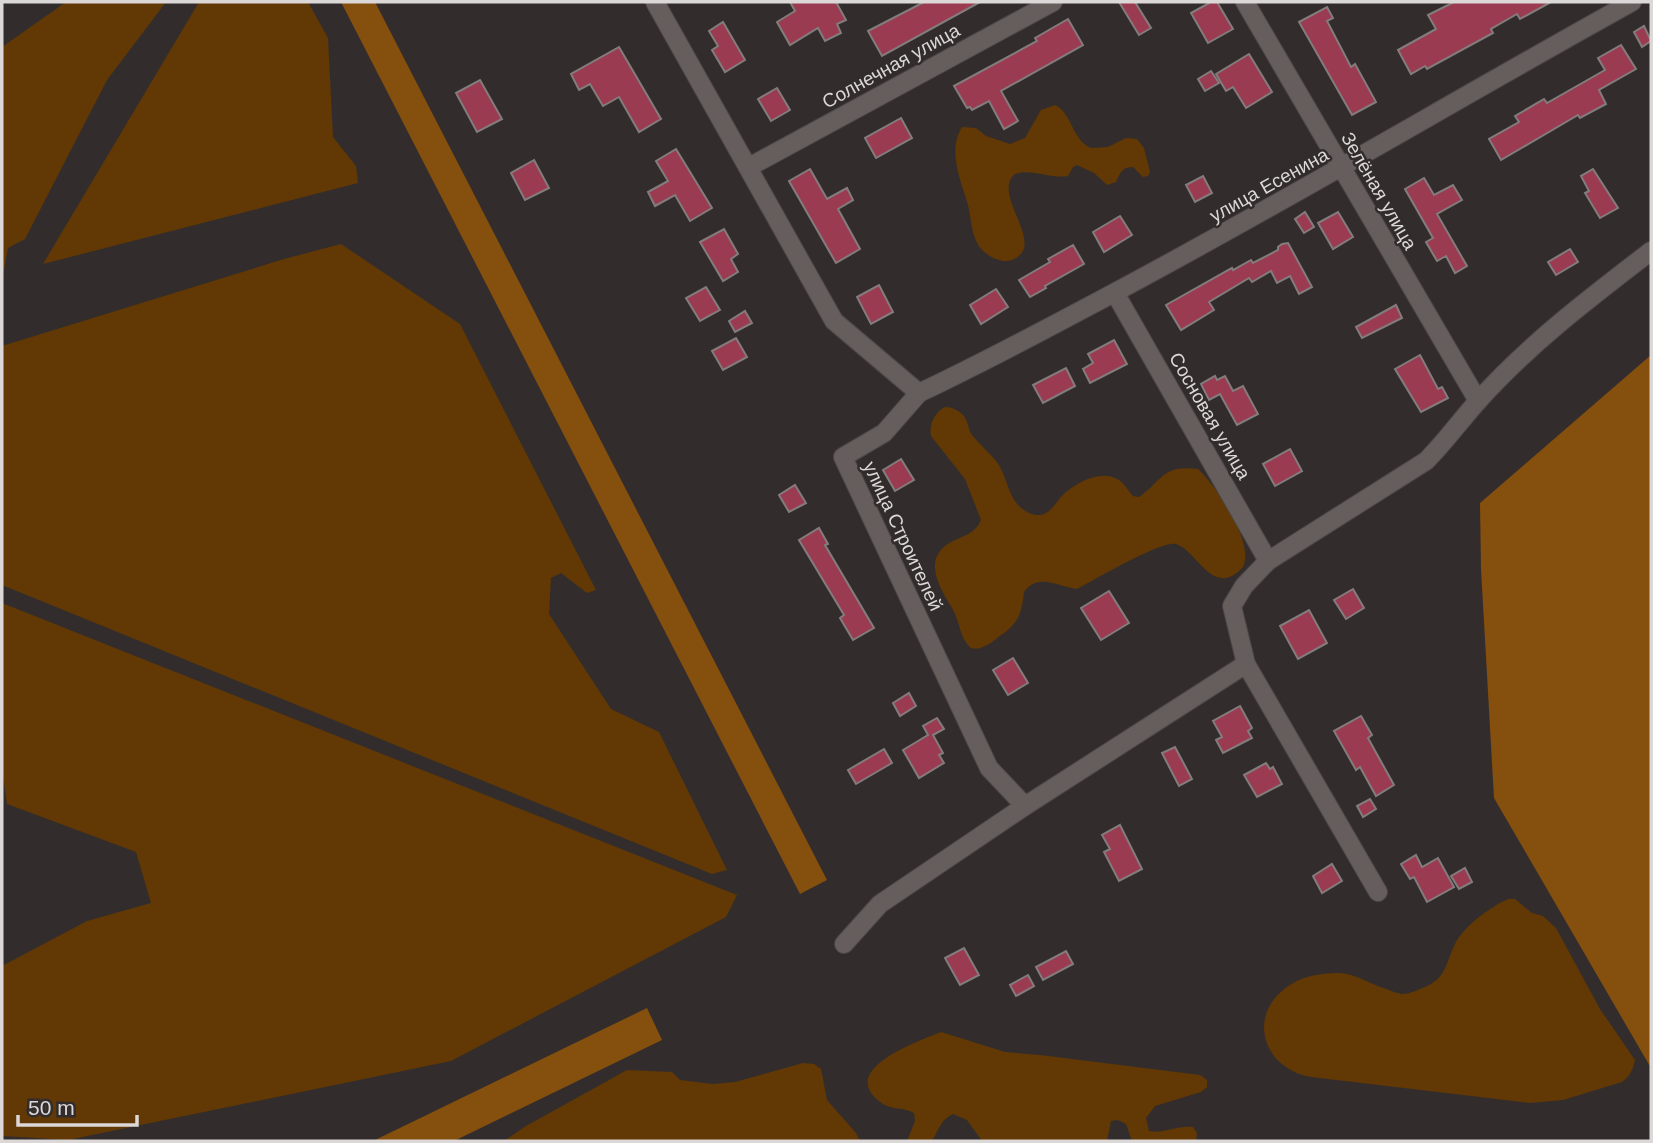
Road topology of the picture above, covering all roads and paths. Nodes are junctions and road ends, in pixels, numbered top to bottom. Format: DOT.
graph roads {
  1 [pos="655,2"];
  2 [pos="1053,2"];
  3 [pos="1245,2"];
  4 [pos="1632,2"];
  5 [pos="749,167"];
  6 [pos="1342,168"];
  7 [pos="1651,251"];
  8 [pos="1115,293"];
  9 [pos="919,393"];
  10 [pos="1478,401"];
  11 [pos="1268,561"];
  12 [pos="1246,664"];
  13 [pos="1025,806"];
  14 [pos="1378,892"];
  15 [pos="844,944"];
  1 -- 5 [label="street"];
  2 -- 5 [label="street, Солнечная улица"];
  3 -- 6 [label="street, Зелёная улица"];
  4 -- 6 [label="street, улица Есенина"];
  5 -- 9 [label="street"];
  6 -- 8 [label="street, улица Есенина"];
  6 -- 10 [label="street, Зелёная улица"];
  7 -- 10 [label="street"];
  8 -- 9 [label="street, улица Есенина"];
  8 -- 11 [label="street, Сосновая улица"];
  9 -- 13 [label="street, улица Строителей"];
  10 -- 11 [label="street"];
  11 -- 12 [label="street"];
  12 -- 13 [label="street"];
  12 -- 14 [label="street"];
  13 -- 15 [label="street"];
}
